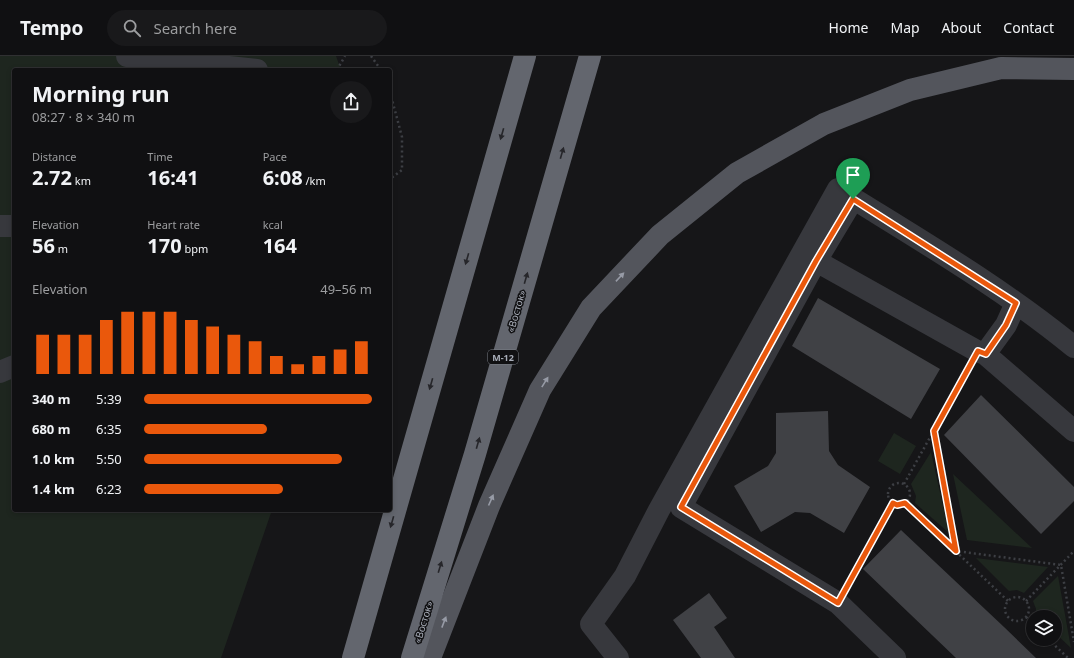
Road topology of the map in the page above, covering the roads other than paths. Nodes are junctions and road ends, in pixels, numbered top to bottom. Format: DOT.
graph roads {
  1 [pos="127,56"];
  2 [pos="520,56"];
  3 [pos="525,56"];
  4 [pos="590,56"];
  5 [pos="238,68"];
  6 [pos="1074,69"];
  7 [pos="510,106"];
  8 [pos="853,199"];
  9 [pos="0,226"];
  10 [pos="12,226"];
  11 [pos="816,261"];
  12 [pos="1016,303"];
  13 [pos="1074,347"];
  14 [pos="982,353"];
  15 [pos="12,367"];
  16 [pos="0,372"];
  17 [pos="1074,431"];
  18 [pos="353,658"];
  19 [pos="412,658"];
  20 [pos="430,658"];
  21 [pos="618,658"];
  22 [pos="894,658"];
  1 -- 5 [label="street"];
  2 -- 7 [label="main road"];
  3 -- 7 [label="highway"];
  19 -- 4 [label="highway, «Восток» / М-12, one-way"];
  20 -- 6 [label="main road, one-way"];
  7 -- 18 [label="highway, one-way"];
  8 -- 11 [label="street"];
  8 -- 12 [label="street"];
  8 -- 21 [label="street"];
  9 -- 10 [label="street"];
  11 -- 14 [label="street"];
  11 -- 22 [label="street"];
  12 -- 13 [label="street"];
  12 -- 14 [label="street"];
  14 -- 17 [label="street"];
  15 -- 16 [label="street"];
}
